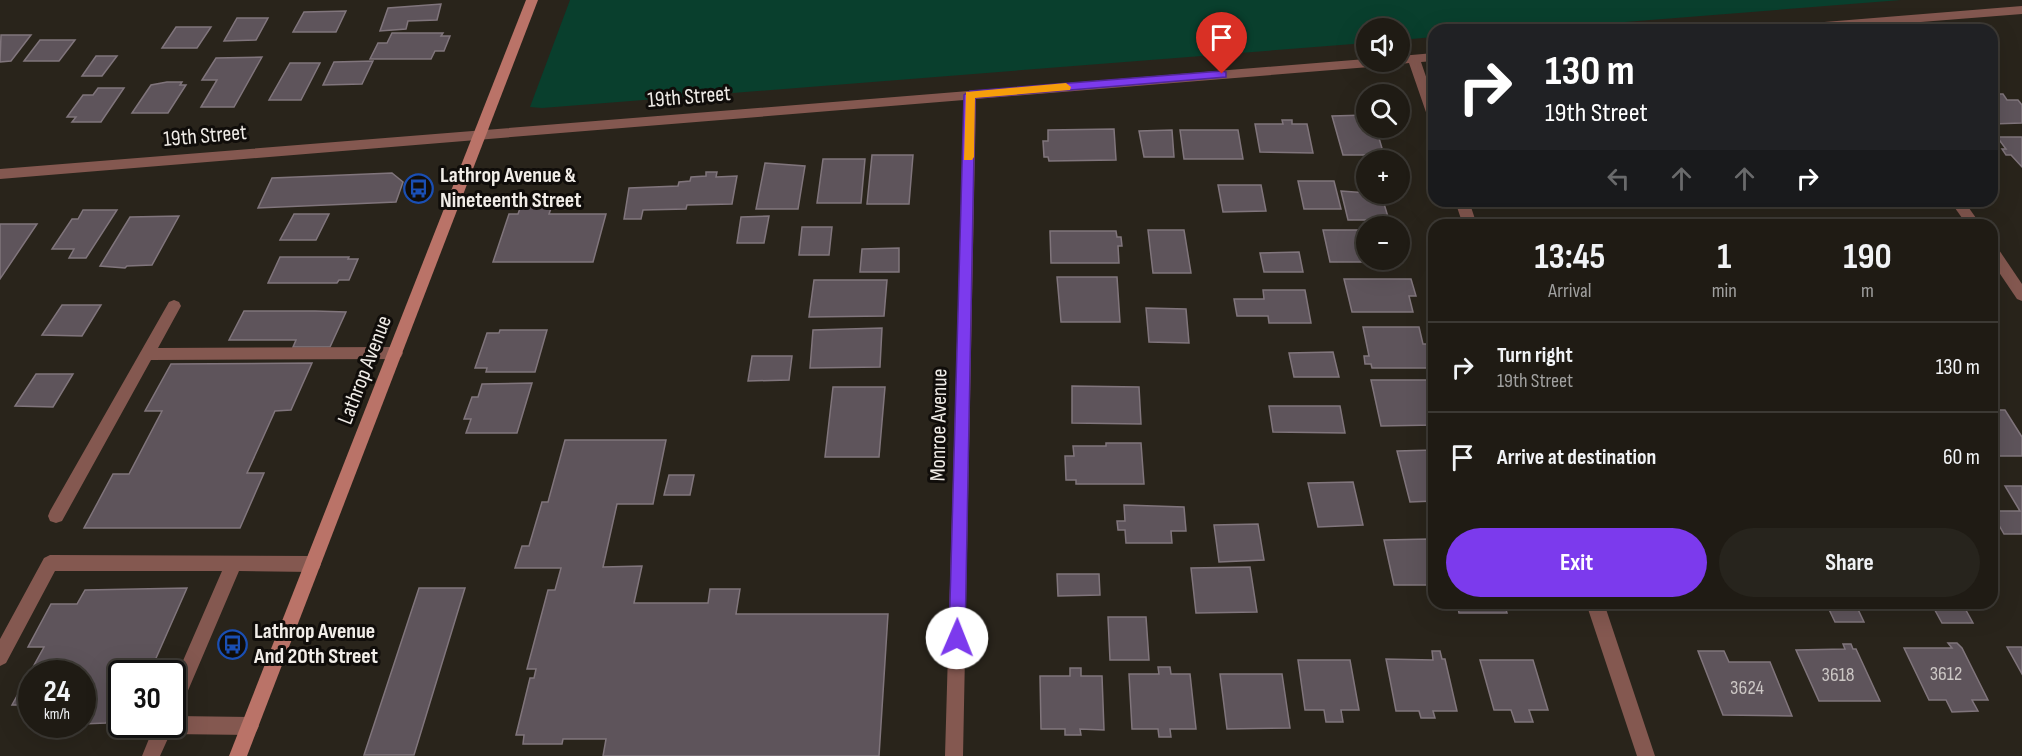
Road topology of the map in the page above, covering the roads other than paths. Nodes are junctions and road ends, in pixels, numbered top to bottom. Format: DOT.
graph roads {
  1 [pos="532,0"];
  2 [pos="2022,10"];
  3 [pos="1879,24"];
  4 [pos="1428,58"];
  5 [pos="1410,59"];
  6 [pos="1414,59"];
  7 [pos="1356,64"];
  8 [pos="970,95"];
  9 [pos="1428,100"];
  10 [pos="482,135"];
  11 [pos="0,174"];
  12 [pos="1998,260"];
  13 [pos="2022,295"];
  14 [pos="174,306"];
  15 [pos="396,353"];
  16 [pos="147,354"];
  17 [pos="56,516"];
  18 [pos="234,563"];
  19 [pos="313,564"];
  20 [pos="1597,609"];
  21 [pos="0,657"];
  22 [pos="186,675"];
  23 [pos="186,725"];
  24 [pos="250,726"];
  25 [pos="159,738"];
  26 [pos="151,756"];
  27 [pos="238,756"];
  28 [pos="954,756"];
  29 [pos="1646,756"];
  1 -- 10 [label="street, Lathrop Avenue"];
  2 -- 3 [label="street"];
  4 -- 6 [label="street"];
  5 -- 6 [label="street"];
  6 -- 9 [label="street"];
  7 -- 8 [label="street, 19th Street"];
  8 -- 10 [label="street, 19th Street"];
  8 -- 28 [label="street, Monroe Avenue"];
  10 -- 11 [label="street, 19th Street"];
  10 -- 15 [label="street, Lathrop Avenue"];
  12 -- 13 [label="street"];
  14 -- 16 [label="street"];
  15 -- 16 [label="street"];
  15 -- 19 [label="street, Lathrop Avenue"];
  16 -- 17 [label="street"];
  18 -- 19 [label="street"];
  18 -- 21 [label="street"];
  18 -- 22 [label="street"];
  19 -- 24 [label="street, Lathrop Avenue"];
  20 -- 29 [label="street"];
  23 -- 24 [label="street"];
  24 -- 27 [label="street, Lathrop Avenue"];
  25 -- 26 [label="street"];
}
